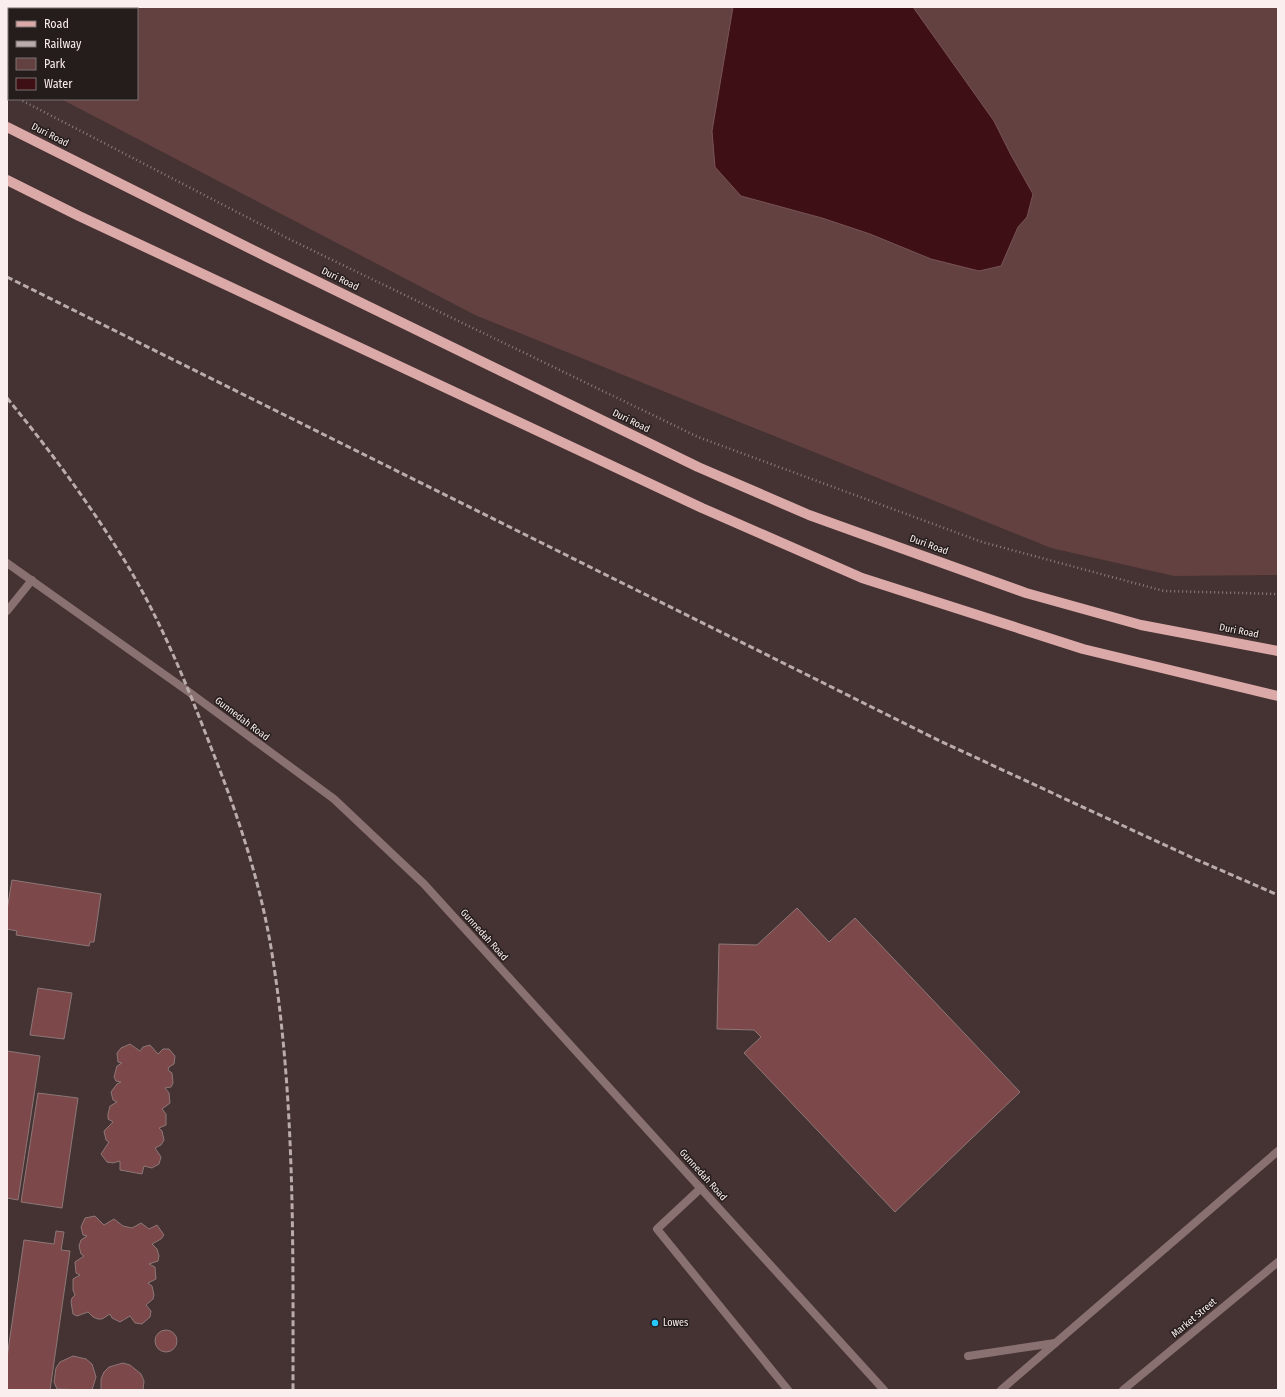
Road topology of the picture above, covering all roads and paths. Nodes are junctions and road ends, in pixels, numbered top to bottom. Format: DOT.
graph roads {
  1 [pos="21,100"];
  2 [pos="7,127"];
  3 [pos="7,180"];
  4 [pos="7,563"];
  5 [pos="32,580"];
  6 [pos="1278,594"];
  7 [pos="7,612"];
  8 [pos="1278,651"];
  9 [pos="1278,696"];
  10 [pos="1278,1151"];
  11 [pos="702,1188"];
  12 [pos="1278,1262"];
  13 [pos="1055,1343"];
  14 [pos="968,1356"];
  15 [pos="788,1390"];
  16 [pos="884,1390"];
  17 [pos="1001,1390"];
  18 [pos="1123,1390"];
  1 -- 6 [label="path"];
  2 -- 8 [label="main road, Duri Road"];
  3 -- 9 [label="main road"];
  4 -- 5 [label="street, Gunnedah Road"];
  5 -- 7 [label="street"];
  5 -- 11 [label="street, Gunnedah Road"];
  10 -- 13 [label="street"];
  11 -- 15 [label="street"];
  11 -- 16 [label="street, Gunnedah Road"];
  12 -- 18 [label="street, Market Street"];
  13 -- 14 [label="street"];
  13 -- 17 [label="street"];
}
